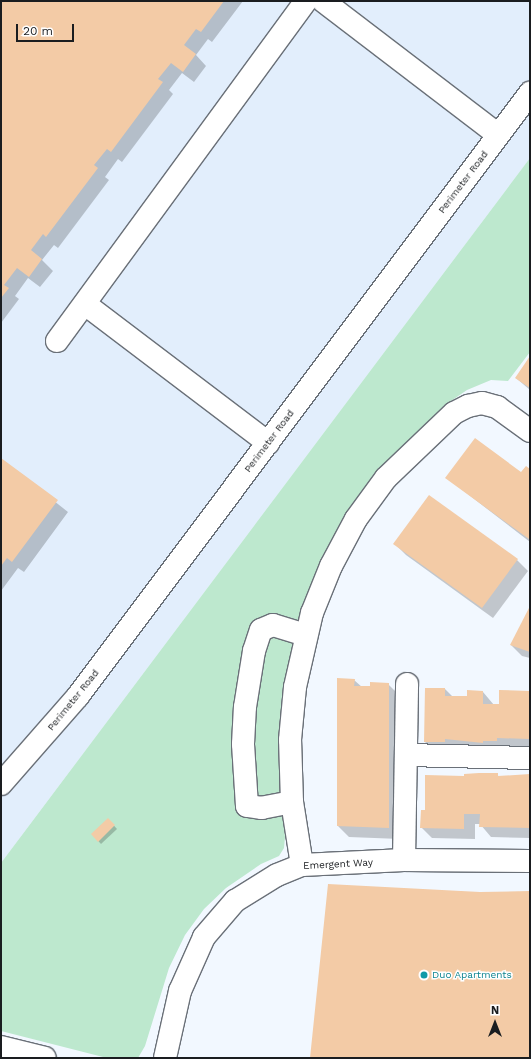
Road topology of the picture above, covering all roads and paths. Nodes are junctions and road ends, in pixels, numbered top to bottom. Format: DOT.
graph roads {
  1 [pos="306,1"];
  2 [pos="323,1"];
  3 [pos="530,93"];
  4 [pos="498,135"];
  5 [pos="85,304"];
  6 [pos="57,342"];
  7 [pos="530,431"];
  8 [pos="268,443"];
  9 [pos="306,635"];
  10 [pos="407,684"];
  11 [pos="406,755"];
  12 [pos="530,758"];
  13 [pos="1,784"];
  14 [pos="292,802"];
  15 [pos="404,860"];
  16 [pos="530,861"];
  17 [pos="302,865"];
  18 [pos="1,1047"];
  19 [pos="45,1058"];
  20 [pos="165,1058"];
  1 -- 5 [label="street"];
  2 -- 4 [label="street"];
  3 -- 4 [label="street, Perimeter Road"];
  4 -- 8 [label="street, Perimeter Road"];
  5 -- 6 [label="street"];
  5 -- 8 [label="street"];
  7 -- 9 [label="street"];
  8 -- 13 [label="street, Perimeter Road"];
  9 -- 14 [label="street"];
  9 -- 14 [label="street"];
  10 -- 11 [label="street"];
  11 -- 12 [label="street"];
  11 -- 15 [label="street"];
  14 -- 17 [label="street"];
  15 -- 16 [label="street, Emergent Way"];
  15 -- 17 [label="street, Emergent Way"];
  17 -- 20 [label="street, Emergent Way"];
  18 -- 19 [label="street"];
}
